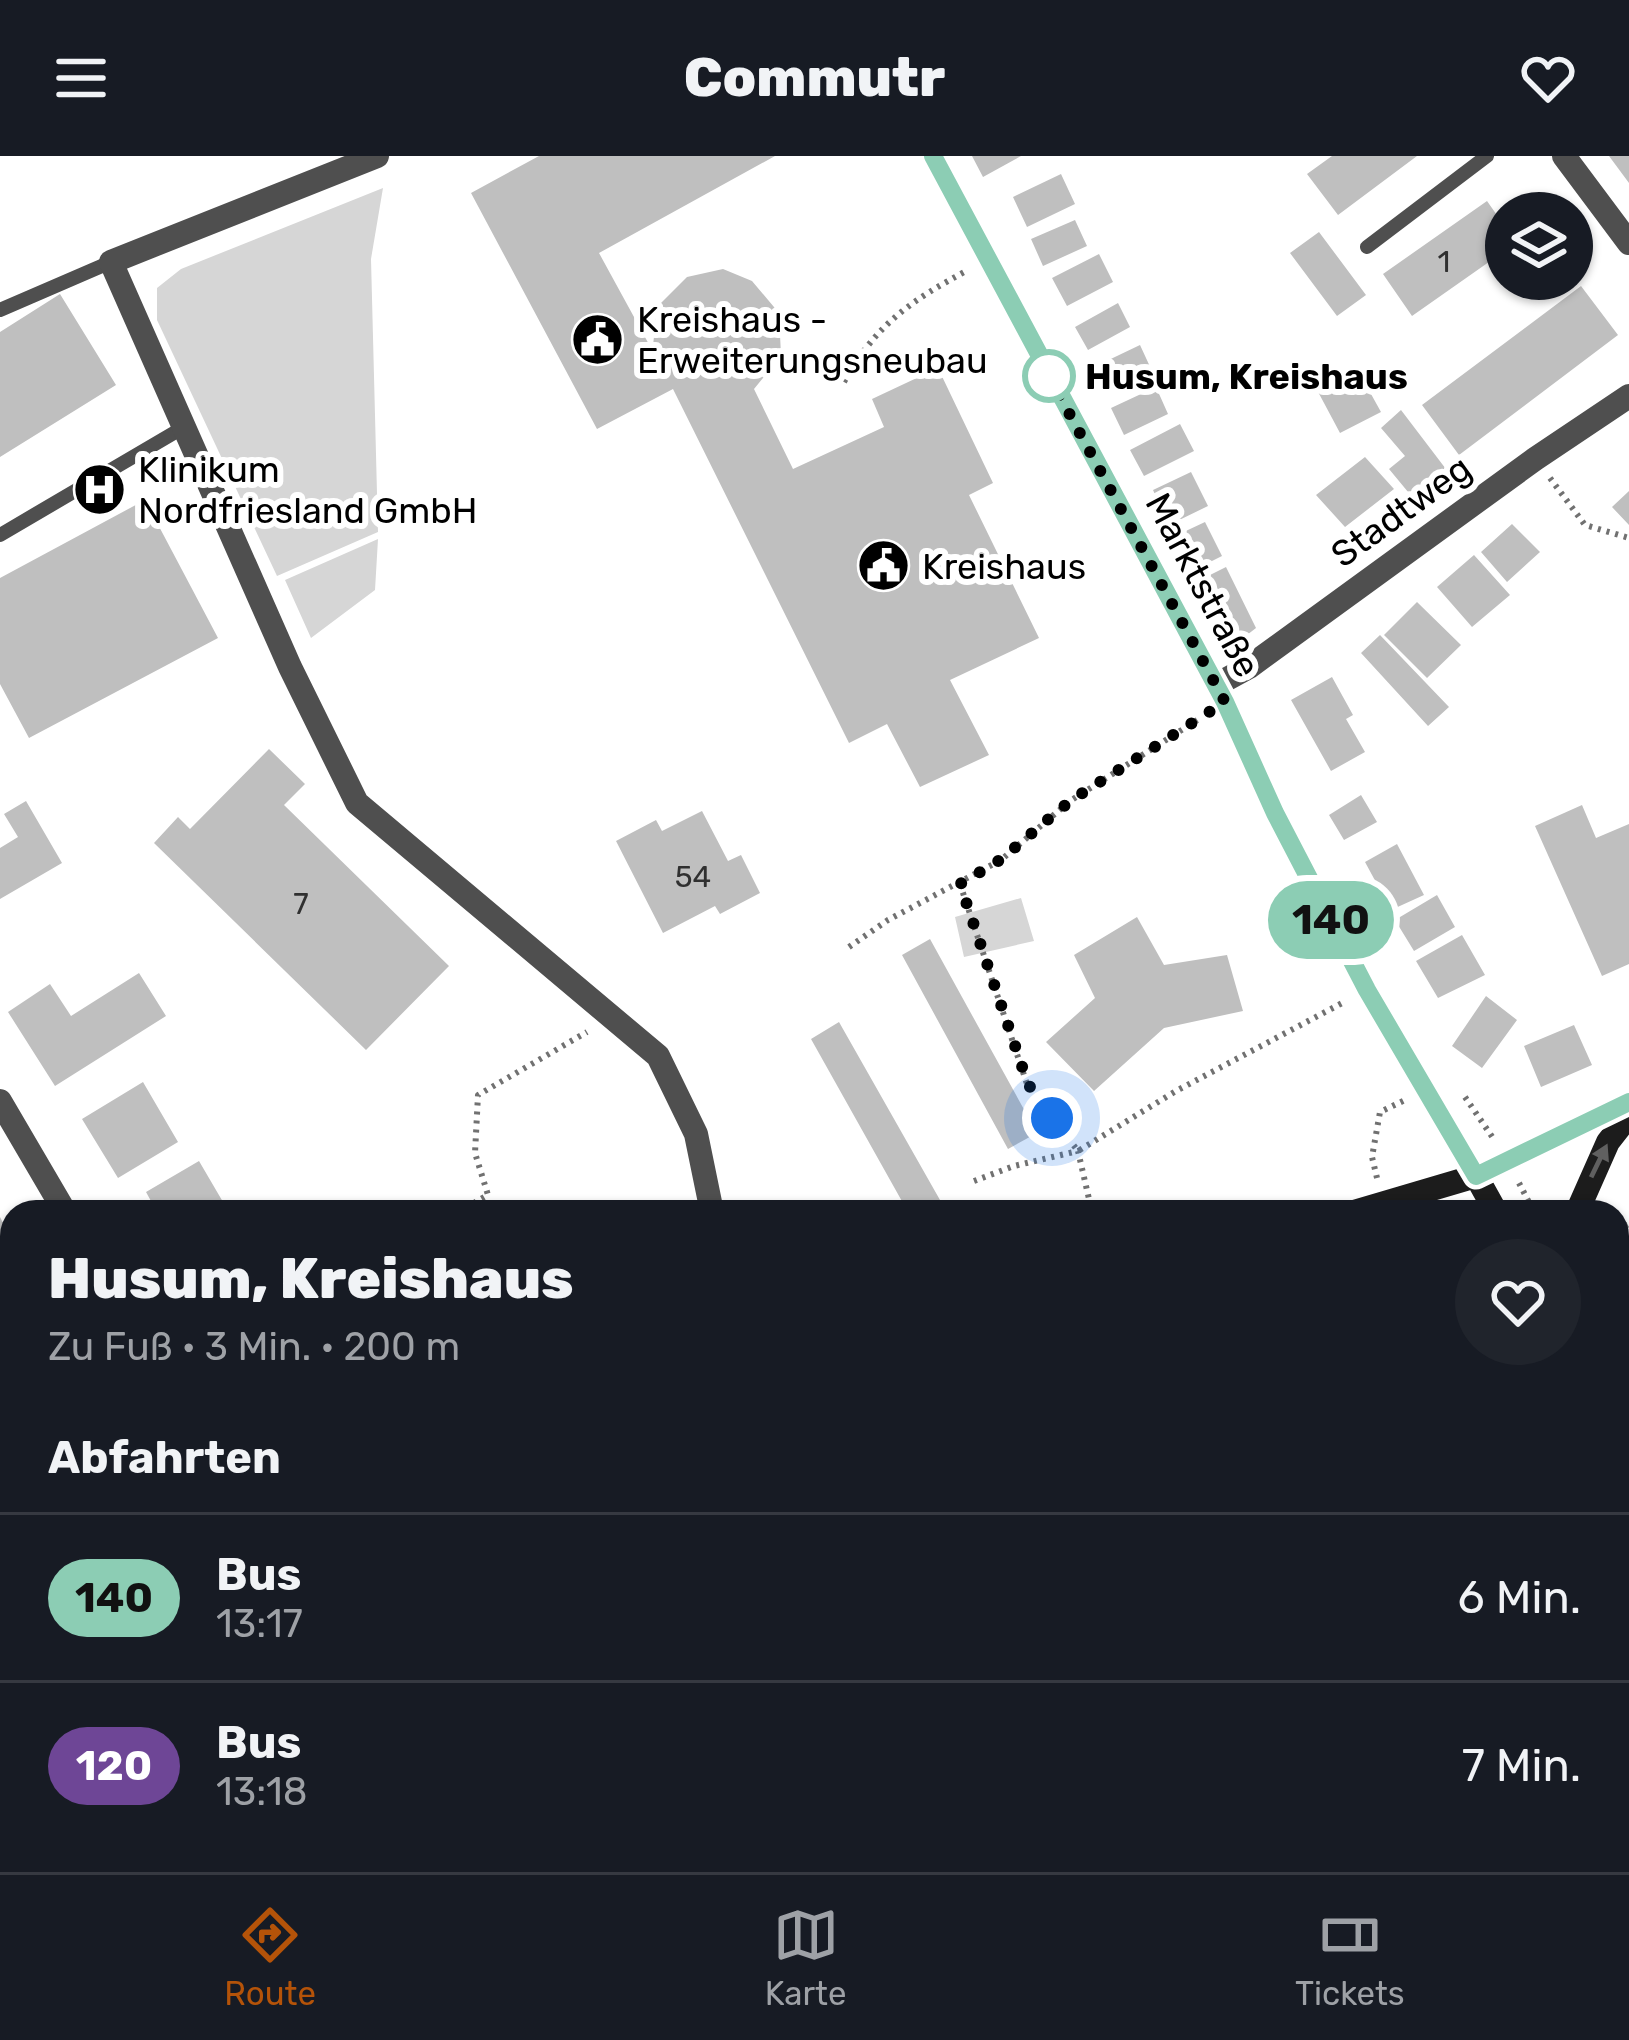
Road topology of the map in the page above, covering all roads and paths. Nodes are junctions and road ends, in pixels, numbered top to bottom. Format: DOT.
graph roads {
  1 [pos="377,156"];
  2 [pos="934,156"];
  3 [pos="1486,156"];
  4 [pos="1564,156"];
  5 [pos="1629,243"];
  6 [pos="1367,247"];
  7 [pos="989,259"];
  8 [pos="111,262"];
  9 [pos="0,310"];
  10 [pos="844,382"];
  11 [pos="1629,397"];
  12 [pos="184,428"];
  13 [pos="1535,459"];
  14 [pos="0,535"];
  15 [pos="1629,538"];
  16 [pos="1221,693"];
  17 [pos="960,884"];
  18 [pos="849,947"];
  19 [pos="1367,990"];
  20 [pos="611,1018"];
  21 [pos="1427,1090"];
  22 [pos="0,1101"];
  23 [pos="1629,1102"];
  24 [pos="1629,1115"];
  25 [pos="1078,1151"];
  26 [pos="1476,1176"];
  27 [pos="974,1181"];
  28 [pos="58,1200"];
  29 [pos="479,1200"];
  30 [pos="710,1200"];
  31 [pos="1089,1200"];
  32 [pos="1381,1200"];
  33 [pos="1404,1200"];
  34 [pos="1489,1200"];
  35 [pos="1582,1200"];
  1 -- 8 [label="street"];
  2 -- 7 [label="street, Marktstraße"];
  3 -- 6 [label="lane"];
  4 -- 5 [label="street"];
  7 -- 10 [label="path"];
  7 -- 16 [label="street, Marktstraße"];
  8 -- 9 [label="lane"];
  8 -- 12 [label="street"];
  11 -- 13 [label="street, Stadtweg"];
  12 -- 14 [label="lane"];
  12 -- 20 [label="street"];
  13 -- 15 [label="path"];
  13 -- 16 [label="street, Stadtweg"];
  16 -- 17 [label="path"];
  16 -- 19 [label="street, Marktstraße"];
  17 -- 18 [label="path"];
  17 -- 25 [label="path"];
  19 -- 21 [label="street, Marktstraße"];
  19 -- 25 [label="path"];
  20 -- 29 [label="path"];
  20 -- 30 [label="street"];
  21 -- 26 [label="street, Marktstraße"];
  21 -- 32 [label="path"];
  22 -- 28 [label="street"];
  23 -- 26 [label="main road"];
  35 -- 24 [label="main road, one-way"];
  25 -- 27 [label="path"];
  25 -- 31 [label="path"];
  26 -- 33 [label="main road"];
  26 -- 34 [label="main road"];
}
